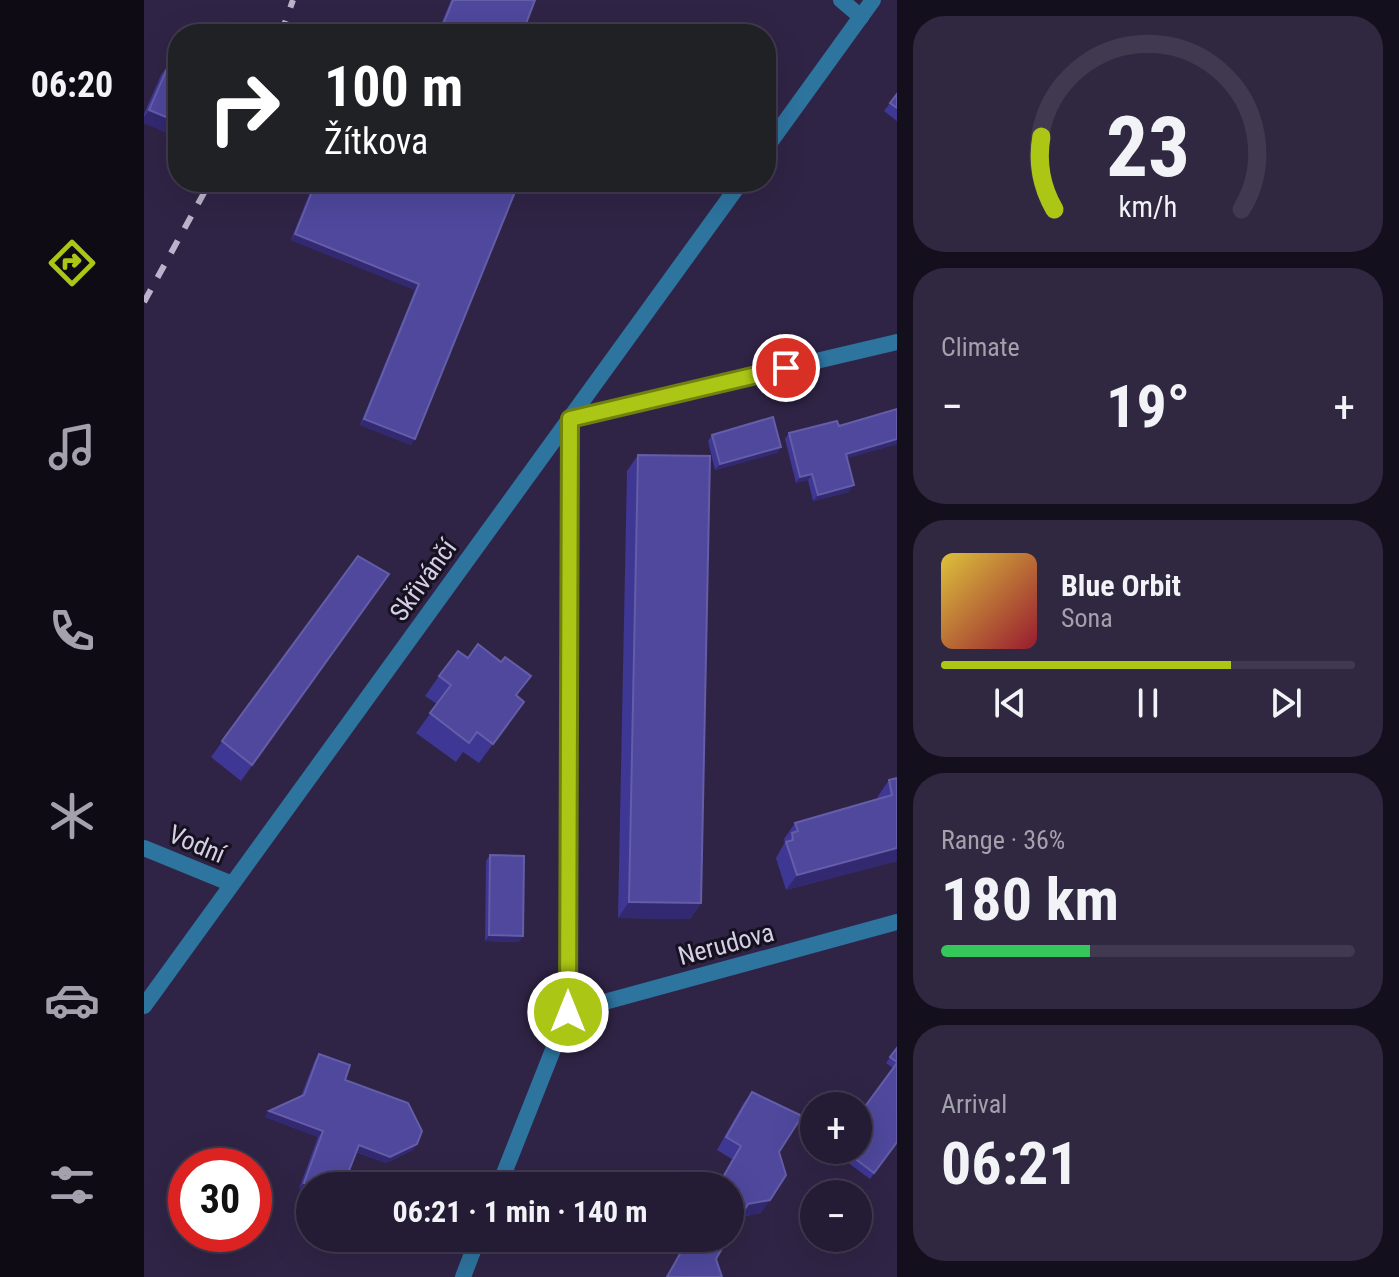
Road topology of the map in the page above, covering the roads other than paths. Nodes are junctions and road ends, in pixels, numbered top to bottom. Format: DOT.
graph roads {
  1 [pos="841,0"];
  2 [pos="873,0"];
  3 [pos="861,17"];
  4 [pos="776,134"];
  5 [pos="734,192"];
  6 [pos="897,342"];
  7 [pos="570,419"];
  8 [pos="144,848"];
  9 [pos="232,884"];
  10 [pos="897,922"];
  11 [pos="144,1006"];
  12 [pos="568,1012"];
  13 [pos="505,1172"];
  14 [pos="473,1252"];
  15 [pos="463,1277"];
  1 -- 3 [label="street"];
  2 -- 3 [label="street"];
  3 -- 4 [label="street"];
  5 -- 7 [label="street, Skřivánčí"];
  6 -- 7 [label="street"];
  7 -- 9 [label="street, Skřivánčí"];
  7 -- 12 [label="street"];
  8 -- 9 [label="street, Vodní"];
  9 -- 11 [label="street, Skřivánčí"];
  10 -- 12 [label="street, Nerudova"];
  12 -- 13 [label="street"];
  14 -- 15 [label="street"];
}
